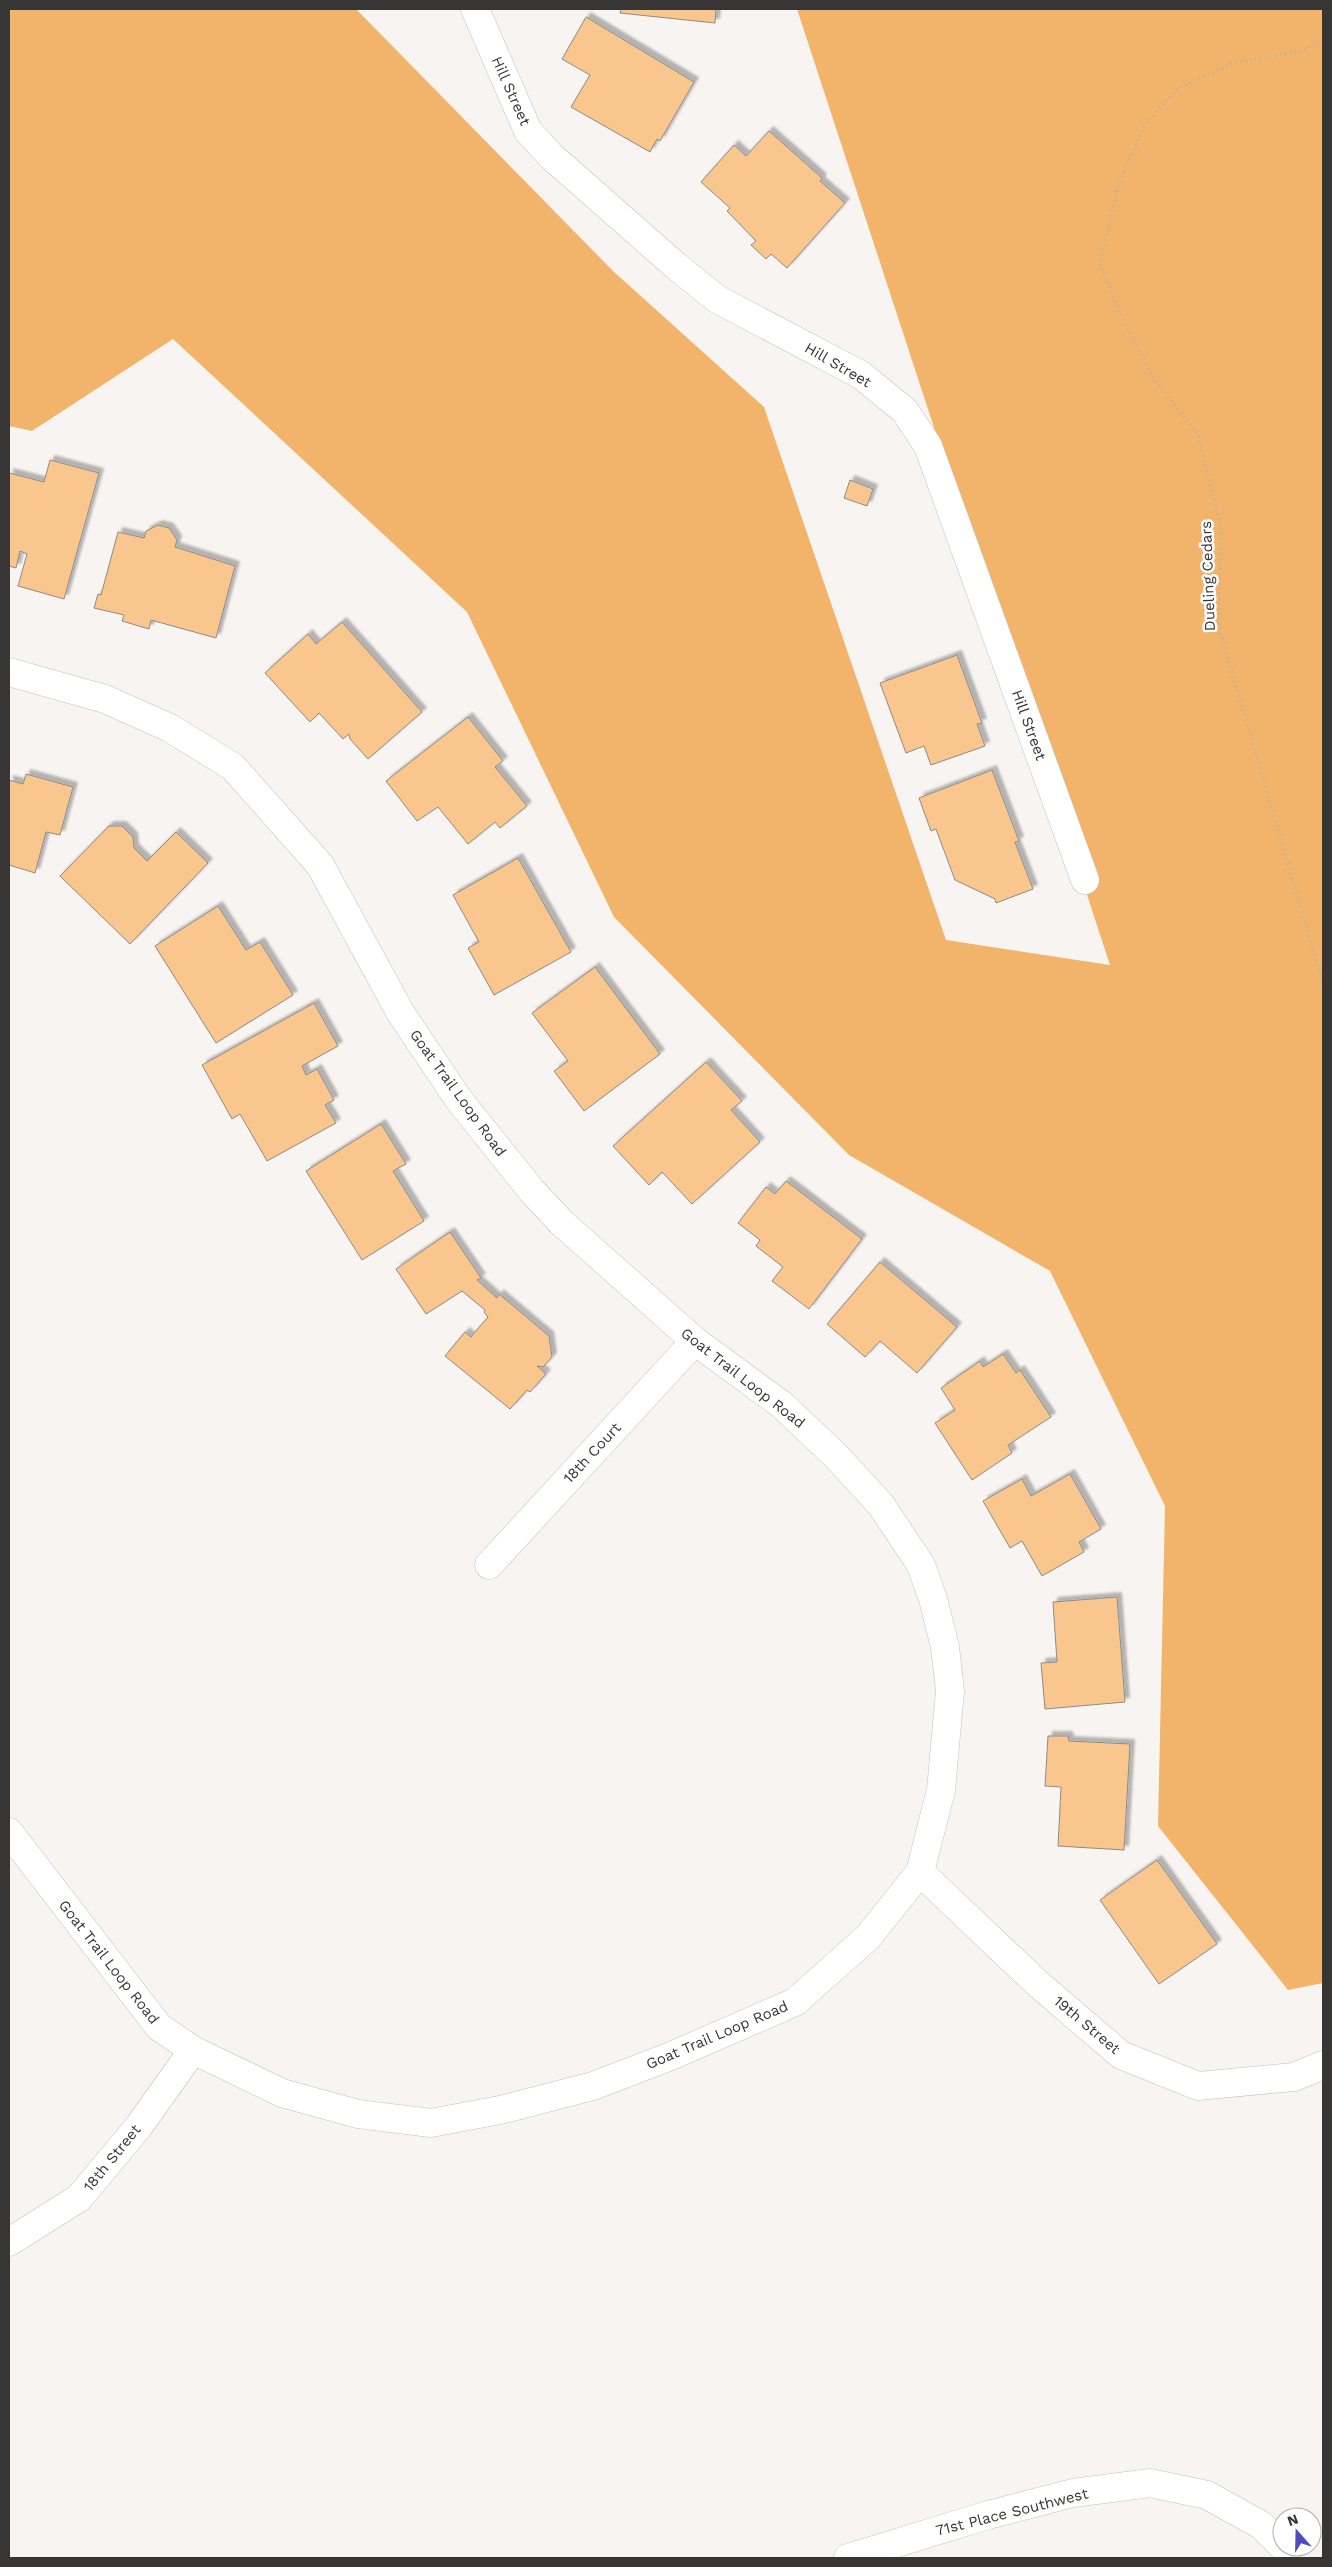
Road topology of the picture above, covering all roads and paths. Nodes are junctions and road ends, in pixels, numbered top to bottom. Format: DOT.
graph roads {
  1 [pos="474,9"];
  2 [pos="1323,40"];
  3 [pos="9,672"];
  4 [pos="1085,880"];
  5 [pos="1323,984"];
  6 [pos="695,1341"];
  7 [pos="489,1565"];
  8 [pos="9,1832"];
  9 [pos="920,1872"];
  10 [pos="193,2050"];
  11 [pos="1323,2065"];
  12 [pos="9,2242"];
  13 [pos="1272,2536"];
  14 [pos="848,2558"];
  1 -- 4 [label="street, Hill Street"];
  2 -- 5 [label="path, Dueling Cedars"];
  3 -- 6 [label="street, Goat Trail Loop Road"];
  6 -- 7 [label="street, 18th Court"];
  6 -- 9 [label="street, Goat Trail Loop Road"];
  8 -- 10 [label="street, Goat Trail Loop Road"];
  9 -- 10 [label="street, Goat Trail Loop Road"];
  9 -- 11 [label="street, 19th Street"];
  10 -- 12 [label="street, 18th Street"];
  13 -- 14 [label="street, 71st Place Southwest"];
}
